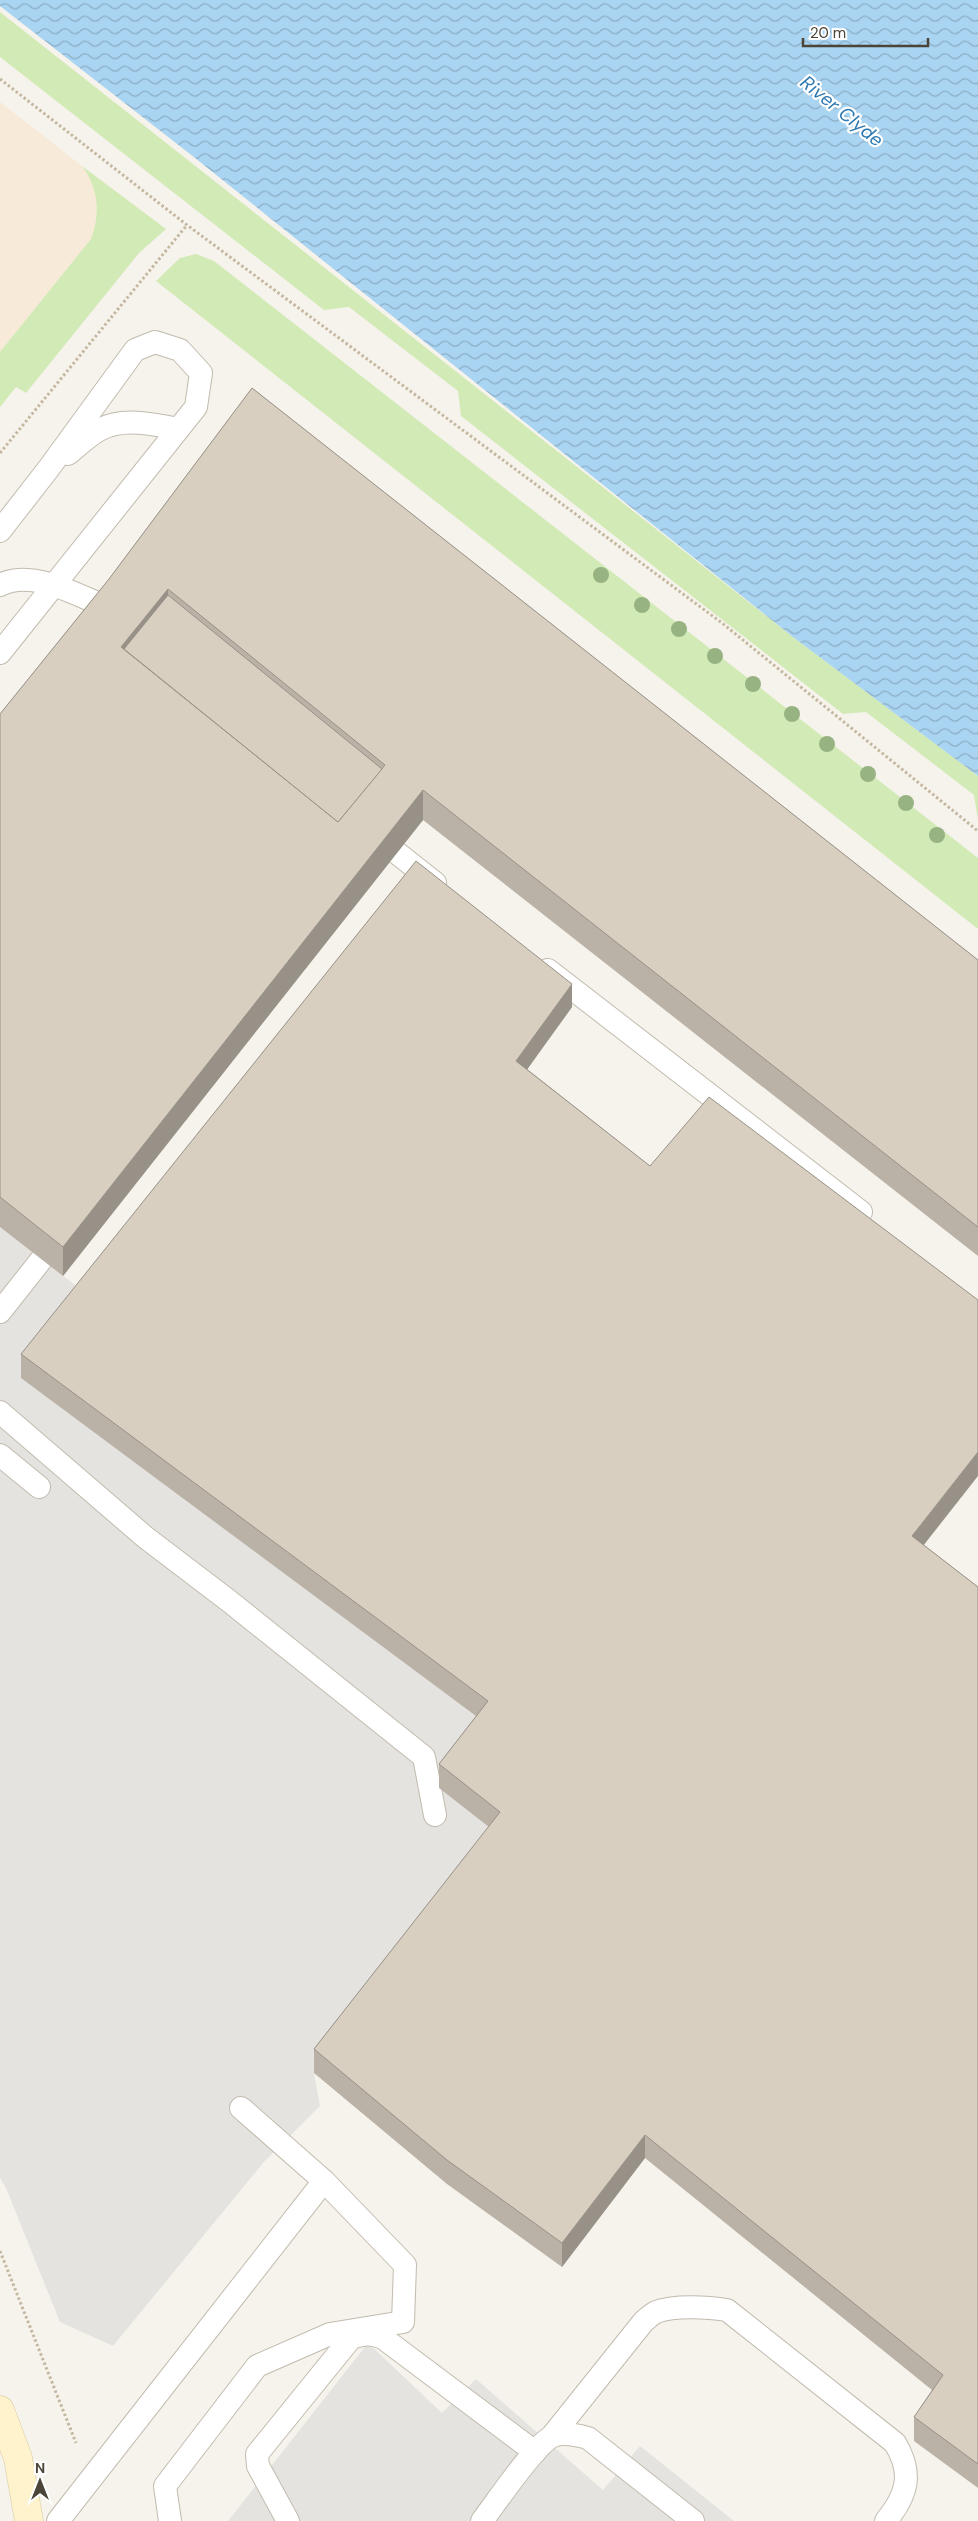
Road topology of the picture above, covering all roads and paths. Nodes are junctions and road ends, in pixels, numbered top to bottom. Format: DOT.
graph roads {
  1 [pos="0,79"];
  2 [pos="187,225"];
  3 [pos="178,429"];
  4 [pos="0,453"];
  5 [pos="49,468"];
  6 [pos="0,531"];
  7 [pos="0,585"];
  8 [pos="54,586"];
  9 [pos="109,608"];
  10 [pos="0,653"];
  11 [pos="978,831"];
  12 [pos="397,853"];
  13 [pos="452,896"];
  14 [pos="530,957"];
  15 [pos="876,1224"];
  16 [pos="41,1260"];
  17 [pos="0,1312"];
  18 [pos="0,1412"];
  19 [pos="0,1455"];
  20 [pos="39,1487"];
  21 [pos="435,1815"];
  22 [pos="240,2108"];
  23 [pos="324,2181"];
  24 [pos="0,2251"];
  25 [pos="0,2410"];
  26 [pos="552,2436"];
  27 [pos="535,2452"];
  28 [pos="91,2479"];
  29 [pos="29,2521"];
  30 [pos="58,2521"];
  31 [pos="170,2521"];
  32 [pos="288,2521"];
  33 [pos="482,2521"];
  34 [pos="693,2521"];
  35 [pos="886,2521"];
  1 -- 2 [label="path"];
  2 -- 4 [label="path"];
  2 -- 11 [label="path"];
  3 -- 5 [label="lane"];
  3 -- 5 [label="lane"];
  3 -- 8 [label="lane"];
  5 -- 6 [label="lane"];
  7 -- 8 [label="lane"];
  8 -- 9 [label="lane"];
  8 -- 10 [label="lane"];
  12 -- 13 [label="lane"];
  14 -- 15 [label="lane"];
  16 -- 17 [label="lane"];
  18 -- 21 [label="lane"];
  19 -- 20 [label="lane"];
  22 -- 23 [label="lane"];
  23 -- 28 [label="lane"];
  23 -- 31 [label="lane"];
  24 -- 28 [label="path"];
  25 -- 29 [label="street"];
  26 -- 27 [label="lane"];
  26 -- 34 [label="lane"];
  26 -- 35 [label="lane"];
  27 -- 32 [label="lane"];
  27 -- 33 [label="lane"];
  28 -- 30 [label="lane"];
}
